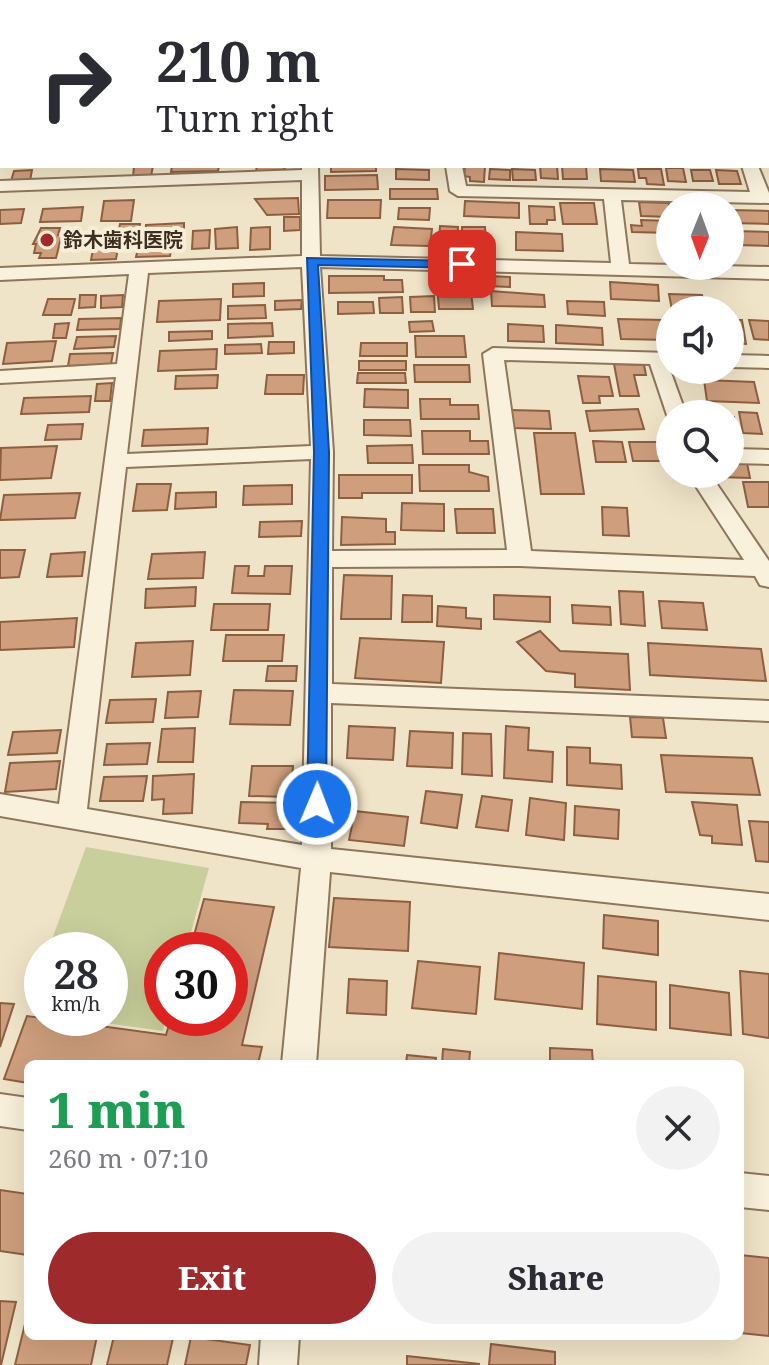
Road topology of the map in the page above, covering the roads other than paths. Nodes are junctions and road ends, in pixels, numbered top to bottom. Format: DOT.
graph roads {
  1 [pos="454,168"];
  2 [pos="751,168"];
  3 [pos="310,170"];
  4 [pos="0,186"];
  5 [pos="612,194"];
  6 [pos="764,198"];
  7 [pos="311,261"];
  8 [pos="139,268"];
  9 [pos="621,269"];
  10 [pos="769,273"];
  11 [pos="0,274"];
  12 [pos="656,359"];
  13 [pos="744,361"];
  14 [pos="769,362"];
  15 [pos="127,370"];
  16 [pos="0,377"];
  17 [pos="322,452"];
  18 [pos="744,456"];
  19 [pos="769,457"];
  20 [pos="116,461"];
  21 [pos="709,488"];
  22 [pos="520,558"];
  23 [pos="320,559"];
  24 [pos="767,572"];
  25 [pos="318,693"];
  26 [pos="769,711"];
  27 [pos="0,805"];
  28 [pos="72,817"];
  29 [pos="316,859"];
  30 [pos="769,907"];
  31 [pos="299,1060"];
  32 [pos="0,1110"];
  33 [pos="24,1113"];
  34 [pos="744,1190"];
  35 [pos="769,1193"];
  36 [pos="280,1340"];
  37 [pos="278,1365"];
  1 -- 5 [label="street"];
  2 -- 6 [label="street"];
  3 -- 4 [label="street"];
  3 -- 7 [label="street"];
  5 -- 6 [label="street"];
  5 -- 9 [label="street"];
  7 -- 8 [label="street"];
  7 -- 9 [label="street"];
  7 -- 17 [label="street"];
  8 -- 11 [label="street"];
  8 -- 15 [label="street"];
  9 -- 10 [label="street"];
  12 -- 22 [label="street"];
  13 -- 14 [label="street"];
  15 -- 16 [label="street"];
  15 -- 20 [label="street"];
  17 -- 20 [label="street"];
  17 -- 23 [label="street"];
  18 -- 19 [label="street"];
  20 -- 28 [label="street"];
  21 -- 24 [label="street"];
  22 -- 23 [label="street"];
  22 -- 24 [label="street"];
  23 -- 25 [label="street"];
  25 -- 26 [label="street"];
  25 -- 29 [label="street"];
  27 -- 28 [label="street"];
  28 -- 29 [label="street"];
  29 -- 30 [label="street"];
  29 -- 31 [label="street"];
  32 -- 33 [label="street"];
  34 -- 35 [label="street"];
  36 -- 37 [label="street"];
}
